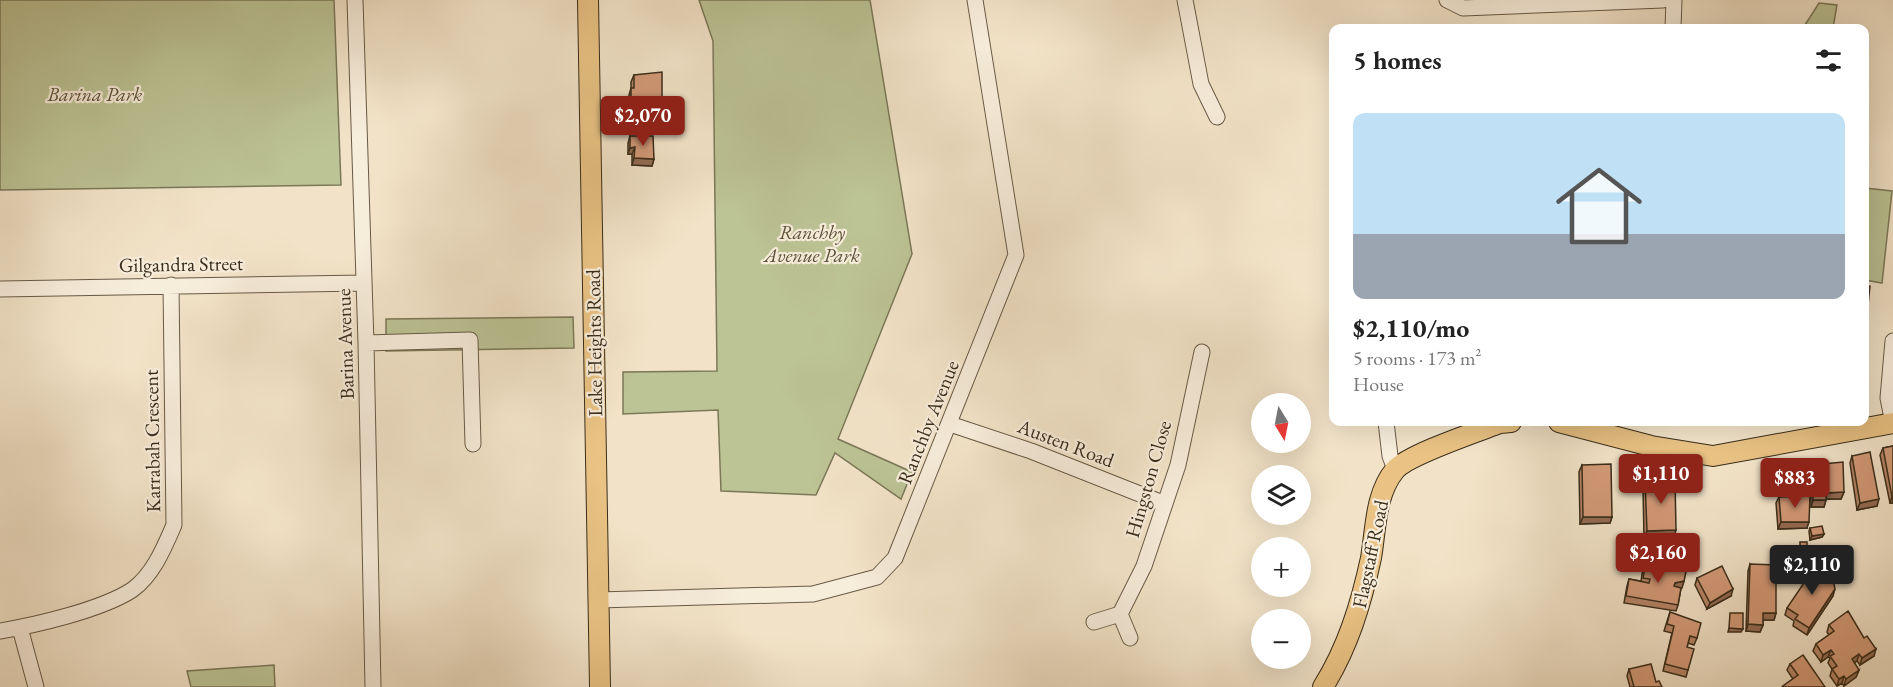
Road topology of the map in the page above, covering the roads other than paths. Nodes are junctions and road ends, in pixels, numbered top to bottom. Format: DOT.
graph roads {
  1 [pos="355,0"];
  2 [pos="588,0"];
  3 [pos="975,0"];
  4 [pos="1185,0"];
  5 [pos="1447,0"];
  6 [pos="1663,0"];
  7 [pos="1674,0"];
  8 [pos="1673,24"];
  9 [pos="1217,117"];
  10 [pos="364,284"];
  11 [pos="171,285"];
  12 [pos="0,289"];
  13 [pos="1893,342"];
  14 [pos="366,343"];
  15 [pos="1202,352"];
  16 [pos="1893,423"];
  17 [pos="950,424"];
  18 [pos="1386,426"];
  19 [pos="1492,426"];
  20 [pos="1574,426"];
  21 [pos="473,444"];
  22 [pos="1395,469"];
  23 [pos="1165,504"];
  24 [pos="598,600"];
  25 [pos="1120,614"];
  26 [pos="1094,622"];
  27 [pos="20,627"];
  28 [pos="0,631"];
  29 [pos="1130,638"];
  30 [pos="36,687"];
  31 [pos="373,687"];
  32 [pos="600,687"];
  33 [pos="1323,687"];
  1 -- 10 [label="street, Barina Avenue"];
  2 -- 24 [label="main road, Lake Heights Road"];
  3 -- 17 [label="street, Ranchby Avenue"];
  4 -- 9 [label="street"];
  5 -- 6 [label="street"];
  7 -- 8 [label="street"];
  10 -- 11 [label="street, Gilgandra Street"];
  10 -- 14 [label="street, Barina Avenue"];
  11 -- 12 [label="street, Gilgandra Street"];
  11 -- 27 [label="street, Karrabah Crescent"];
  13 -- 16 [label="street"];
  14 -- 21 [label="street"];
  14 -- 31 [label="street, Barina Avenue"];
  15 -- 23 [label="street, Hingston Close"];
  16 -- 20 [label="main road"];
  17 -- 23 [label="street, Austen Road"];
  17 -- 24 [label="street, Ranchby Avenue"];
  18 -- 22 [label="street"];
  19 -- 22 [label="main road"];
  22 -- 33 [label="main road, Flagstaff Road"];
  23 -- 25 [label="street, Hingston Close"];
  24 -- 32 [label="main road, Lake Heights Road"];
  25 -- 26 [label="street"];
  25 -- 29 [label="street"];
  27 -- 28 [label="street, Karrabah Crescent"];
  27 -- 30 [label="street"];
}
